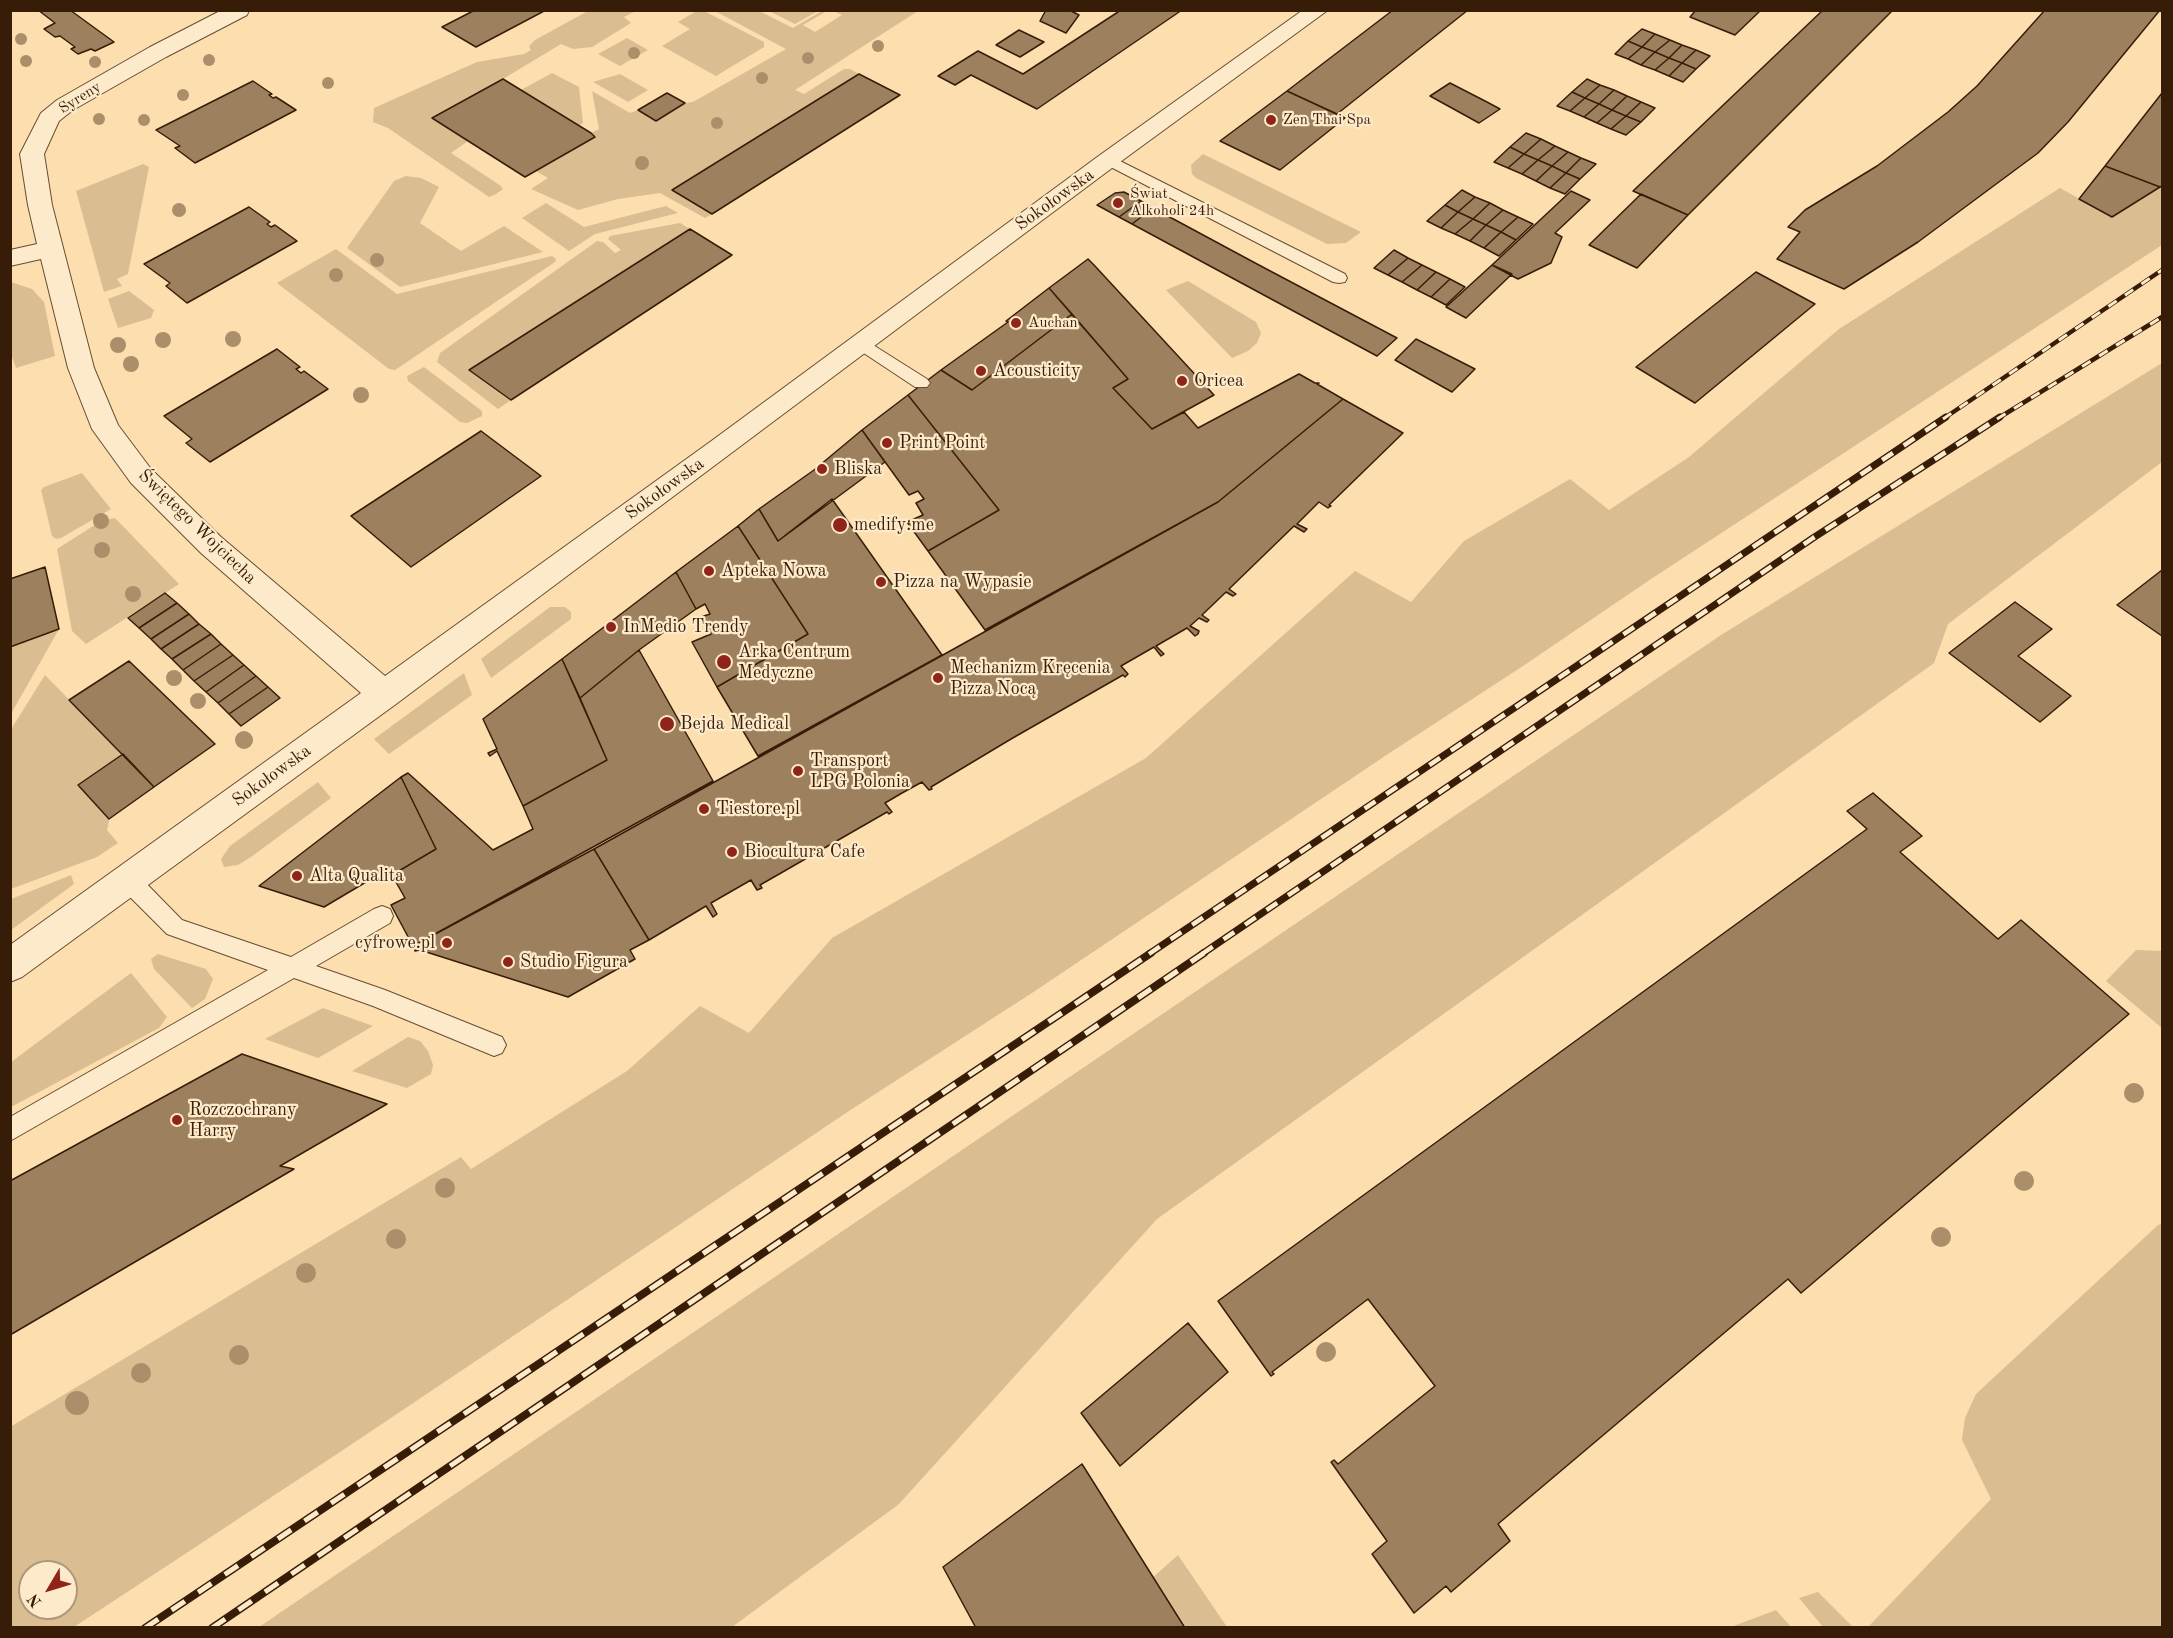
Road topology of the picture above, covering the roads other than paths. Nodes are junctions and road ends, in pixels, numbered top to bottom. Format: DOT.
graph roads {
  1 [pos="239,10"];
  2 [pos="1318,10"];
  3 [pos="1108,160"];
  4 [pos="52,249"];
  5 [pos="10,258"];
  6 [pos="1340,278"];
  7 [pos="862,344"];
  8 [pos="921,383"];
  9 [pos="385,695"];
  10 [pos="129,880"];
  11 [pos="382,916"];
  12 [pos="10,966"];
  13 [pos="293,967"];
  14 [pos="494,1045"];
  15 [pos="10,1130"];
  1 -- 4 [label="street, Syreny"];
  2 -- 3 [label="street, Sokołowska"];
  3 -- 6 [label="lane"];
  3 -- 7 [label="street, Sokołowska"];
  4 -- 5 [label="street"];
  4 -- 9 [label="street, Świętego Wojciecha"];
  7 -- 8 [label="lane"];
  7 -- 9 [label="street, Sokołowska"];
  9 -- 10 [label="street, Sokołowska"];
  10 -- 12 [label="street, Sokołowska"];
  10 -- 13 [label="lane"];
  11 -- 13 [label="lane"];
  13 -- 14 [label="lane"];
  13 -- 15 [label="lane"];
}
